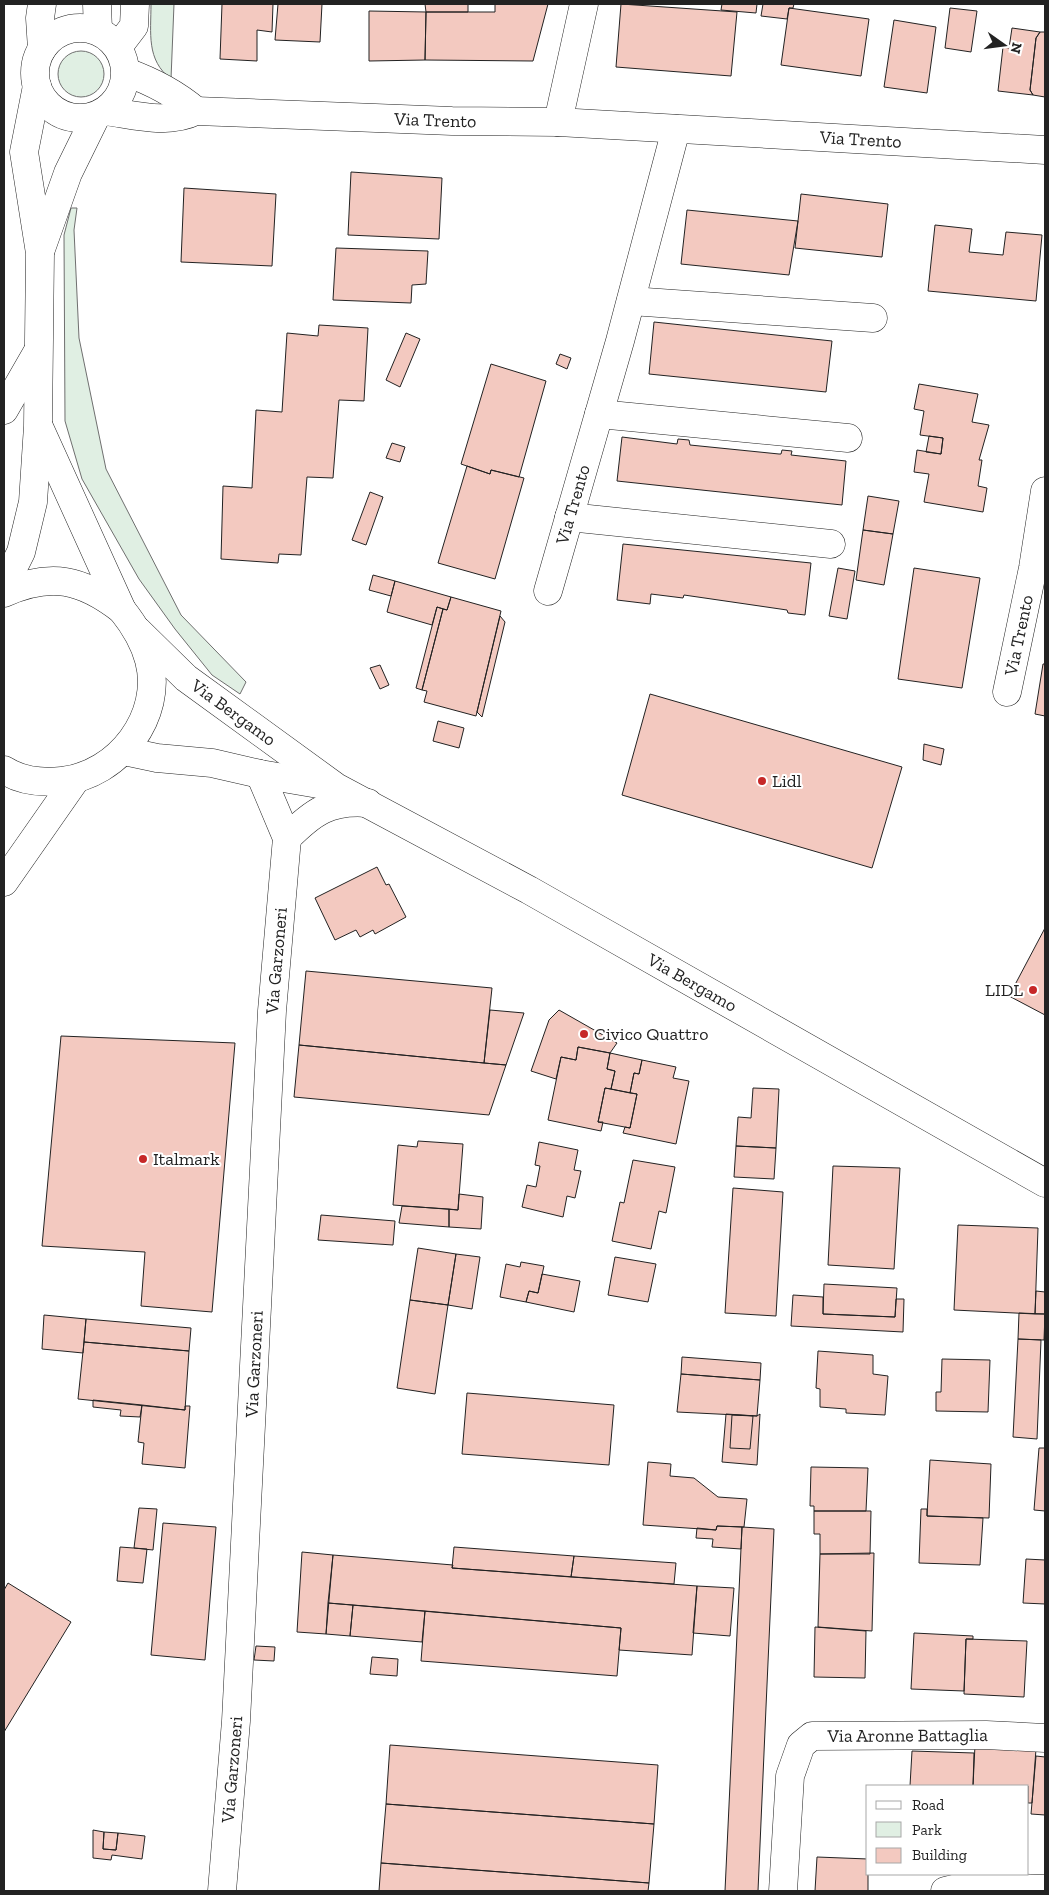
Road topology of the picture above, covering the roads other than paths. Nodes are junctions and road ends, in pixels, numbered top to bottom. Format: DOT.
graph roads {
  1 [pos="42,4"];
  2 [pos="97,4"];
  3 [pos="135,4"];
  4 [pos="584,4"];
  5 [pos="42,49"];
  6 [pos="114,50"];
  7 [pos="37,86"];
  8 [pos="196,111"];
  9 [pos="100,114"];
  10 [pos="558,122"];
  11 [pos="676,129"];
  12 [pos="1045,150"];
  13 [pos="40,253"];
  14 [pos="631,302"];
  15 [pos="873,318"];
  16 [pos="38,351"];
  17 [pos="4,410"];
  18 [pos="599,414"];
  19 [pos="38,426"];
  20 [pos="848,438"];
  21 [pos="1045,491"];
  22 [pos="570,517"];
  23 [pos="831,544"];
  24 [pos="4,586"];
  25 [pos="548,592"];
  26 [pos="4,593"];
  27 [pos="130,620"];
  28 [pos="1007,692"];
  29 [pos="124,751"];
  30 [pos="4,770"];
  31 [pos="260,774"];
  32 [pos="76,779"];
  33 [pos="336,787"];
  34 [pos="368,803"];
  35 [pos="287,838"];
  36 [pos="4,882"];
  37 [pos="1045,1184"];
  38 [pos="1045,1738"];
  39 [pos="1045,1888"];
  40 [pos="222,1891"];
  41 [pos="783,1891"];
  42 [pos="945,1891"];
  1 -- 5 [label="street"];
  2 -- 6 [label="street"];
  3 -- 6 [label="street"];
  4 -- 10 [label="street"];
  5 -- 6 [label="street"];
  5 -- 7 [label="street"];
  6 -- 8 [label="street"];
  6 -- 9 [label="street"];
  7 -- 9 [label="street"];
  7 -- 13 [label="street"];
  8 -- 9 [label="street, Via Trento"];
  8 -- 10 [label="street, Via Trento"];
  9 -- 13 [label="street"];
  10 -- 11 [label="street, Via Trento"];
  11 -- 12 [label="street, Via Trento"];
  11 -- 14 [label="street, Via Trento"];
  13 -- 16 [label="street"];
  14 -- 15 [label="street"];
  14 -- 18 [label="street, Via Trento"];
  16 -- 17 [label="street"];
  16 -- 19 [label="street"];
  18 -- 20 [label="street"];
  18 -- 22 [label="street, Via Trento"];
  19 -- 24 [label="street"];
  19 -- 27 [label="street"];
  21 -- 28 [label="street, Via Trento"];
  22 -- 23 [label="street"];
  22 -- 25 [label="street, Via Trento"];
  26 -- 27 [label="street"];
  27 -- 29 [label="street"];
  27 -- 33 [label="street, Via Bergamo"];
  29 -- 31 [label="street, Via Bergamo"];
  29 -- 32 [label="street"];
  30 -- 32 [label="street"];
  31 -- 33 [label="street, Via Bergamo"];
  31 -- 35 [label="street, Via Garzoneri"];
  32 -- 36 [label="street"];
  33 -- 34 [label="street, Via Bergamo"];
  34 -- 35 [label="street"];
  34 -- 37 [label="street, Via Bergamo"];
  35 -- 40 [label="street, Via Garzoneri"];
  38 -- 41 [label="street, Via Aronne Battaglia"];
  39 -- 42 [label="street"];
}
